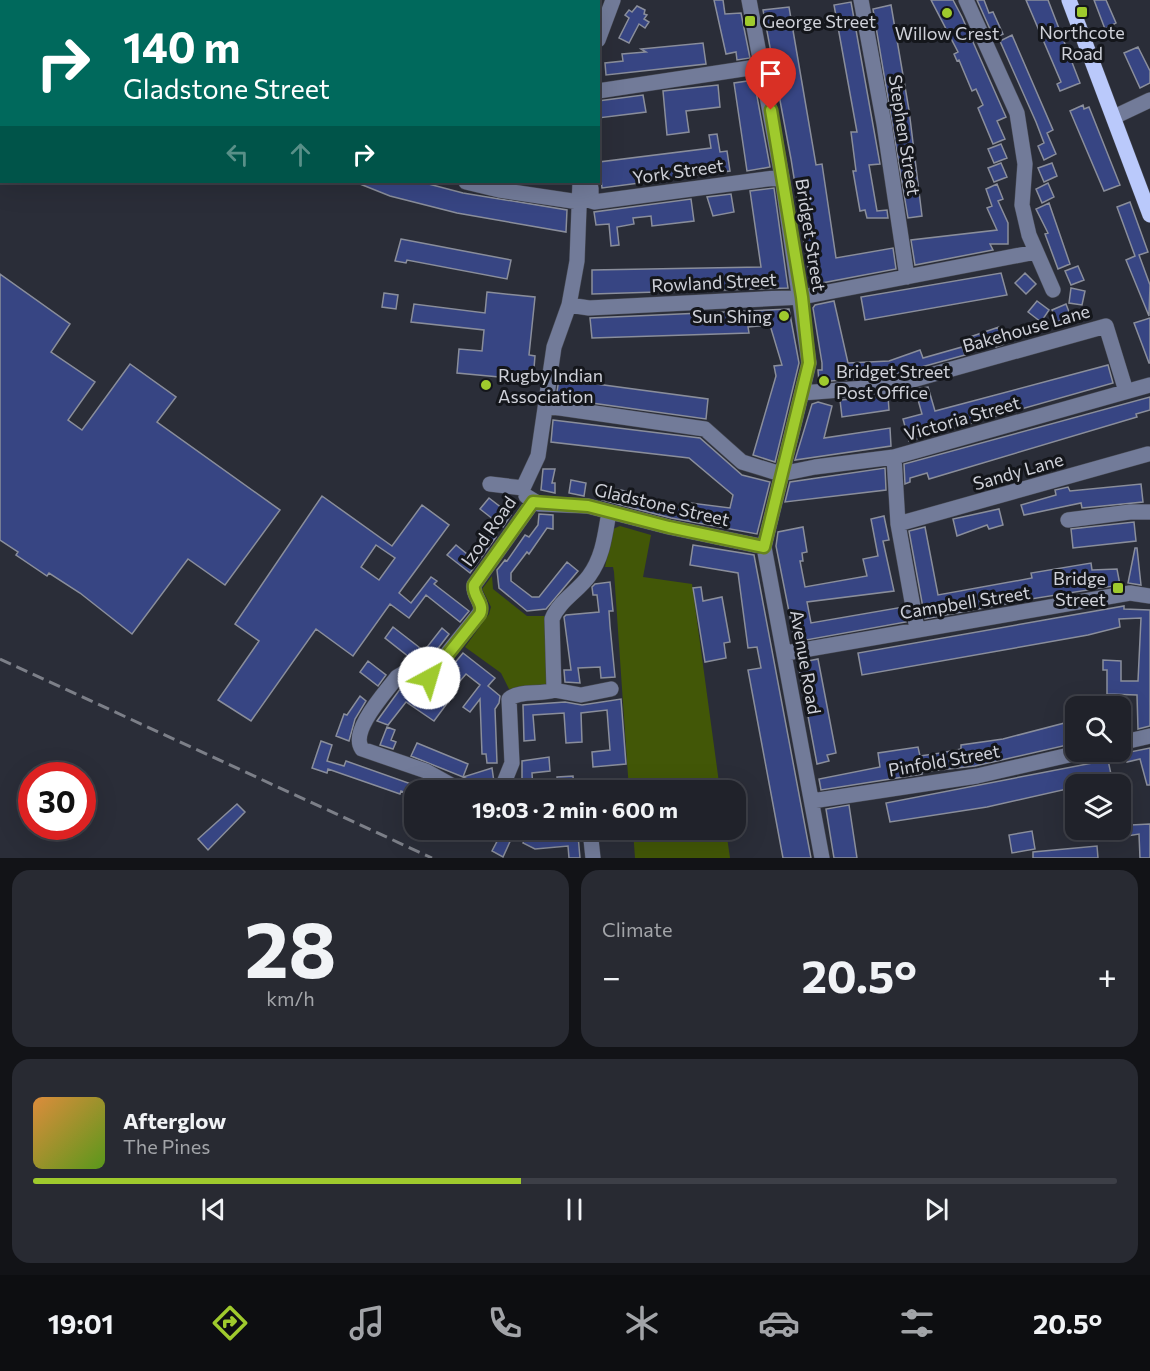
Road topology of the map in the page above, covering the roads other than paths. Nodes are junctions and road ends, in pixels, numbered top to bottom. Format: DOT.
graph roads {
  1 [pos="613,0"];
  2 [pos="749,0"];
  3 [pos="861,0"];
  4 [pos="966,0"];
  5 [pos="1070,0"];
  6 [pos="600,35"];
  7 [pos="763,66"];
  8 [pos="600,91"];
  9 [pos="1150,100"];
  10 [pos="1114,117"];
  11 [pos="782,177"];
  12 [pos="470,183"];
  13 [pos="586,185"];
  14 [pos="579,202"];
  15 [pos="1150,215"];
  16 [pos="1036,252"];
  17 [pos="907,277"];
  18 [pos="1053,290"];
  19 [pos="802,297"];
  20 [pos="569,305"];
  21 [pos="1150,385"];
  22 [pos="1126,391"];
  23 [pos="802,393"];
  24 [pos="546,406"];
  25 [pos="1148,454"];
  26 [pos="894,457"];
  27 [pos="781,474"];
  28 [pos="490,484"];
  29 [pos="523,488"];
  30 [pos="533,502"];
  31 [pos="609,512"];
  32 [pos="1150,512"];
  33 [pos="1068,520"];
  34 [pos="898,524"];
  35 [pos="764,547"];
  36 [pos="1150,596"];
  37 [pos="917,629"];
  38 [pos="786,653"];
  39 [pos="611,688"];
  40 [pos="554,690"];
  41 [pos="1150,736"];
  42 [pos="1131,740"];
  43 [pos="1065,756"];
  44 [pos="442,780"];
  45 [pos="505,780"];
  46 [pos="812,801"];
  47 [pos="591,840"];
  48 [pos="593,858"];
  49 [pos="822,858"];
  1 -- 6 [label="street"];
  2 -- 7 [label="street, Bridget Street"];
  3 -- 17 [label="street, Stephen Street"];
  4 -- 16 [label="street"];
  5 -- 10 [label="main road"];
  7 -- 8 [label="street"];
  7 -- 11 [label="street, Bridget Street"];
  9 -- 10 [label="street"];
  10 -- 15 [label="main road"];
  11 -- 13 [label="street, York Street"];
  11 -- 19 [label="street, Bridget Street"];
  12 -- 14 [label="street"];
  13 -- 14 [label="street"];
  14 -- 20 [label="street"];
  16 -- 17 [label="street, Rowland Street"];
  16 -- 18 [label="street"];
  17 -- 19 [label="street, Rowland Street"];
  19 -- 20 [label="street, Rowland Street"];
  19 -- 23 [label="street, Bridget Street"];
  20 -- 24 [label="street"];
  21 -- 22 [label="street, Victoria Street"];
  22 -- 23 [label="street, Bakehouse Lane"];
  22 -- 26 [label="street, Victoria Street"];
  23 -- 27 [label="street, Bridget Street"];
  24 -- 27 [label="street"];
  24 -- 29 [label="street"];
  25 -- 34 [label="street, Sandy Lane"];
  26 -- 27 [label="street, Victoria Street"];
  26 -- 34 [label="street"];
  27 -- 35 [label="street, Avenue Road"];
  28 -- 29 [label="street"];
  29 -- 30 [label="street"];
  30 -- 31 [label="street, Gladstone Street"];
  30 -- 44 [label="street, Izod Road"];
  31 -- 35 [label="street, Gladstone Street"];
  31 -- 40 [label="street"];
  32 -- 33 [label="street"];
  34 -- 37 [label="street"];
  35 -- 38 [label="street, Avenue Road"];
  36 -- 37 [label="street, Campbell Street"];
  37 -- 38 [label="street, Campbell Street"];
  38 -- 46 [label="street, Avenue Road"];
  39 -- 40 [label="street"];
  40 -- 45 [label="street"];
  41 -- 42 [label="street"];
  43 -- 46 [label="street, Pinfold Street"];
  46 -- 49 [label="street, Avenue Road"];
  47 -- 48 [label="street"];
}
